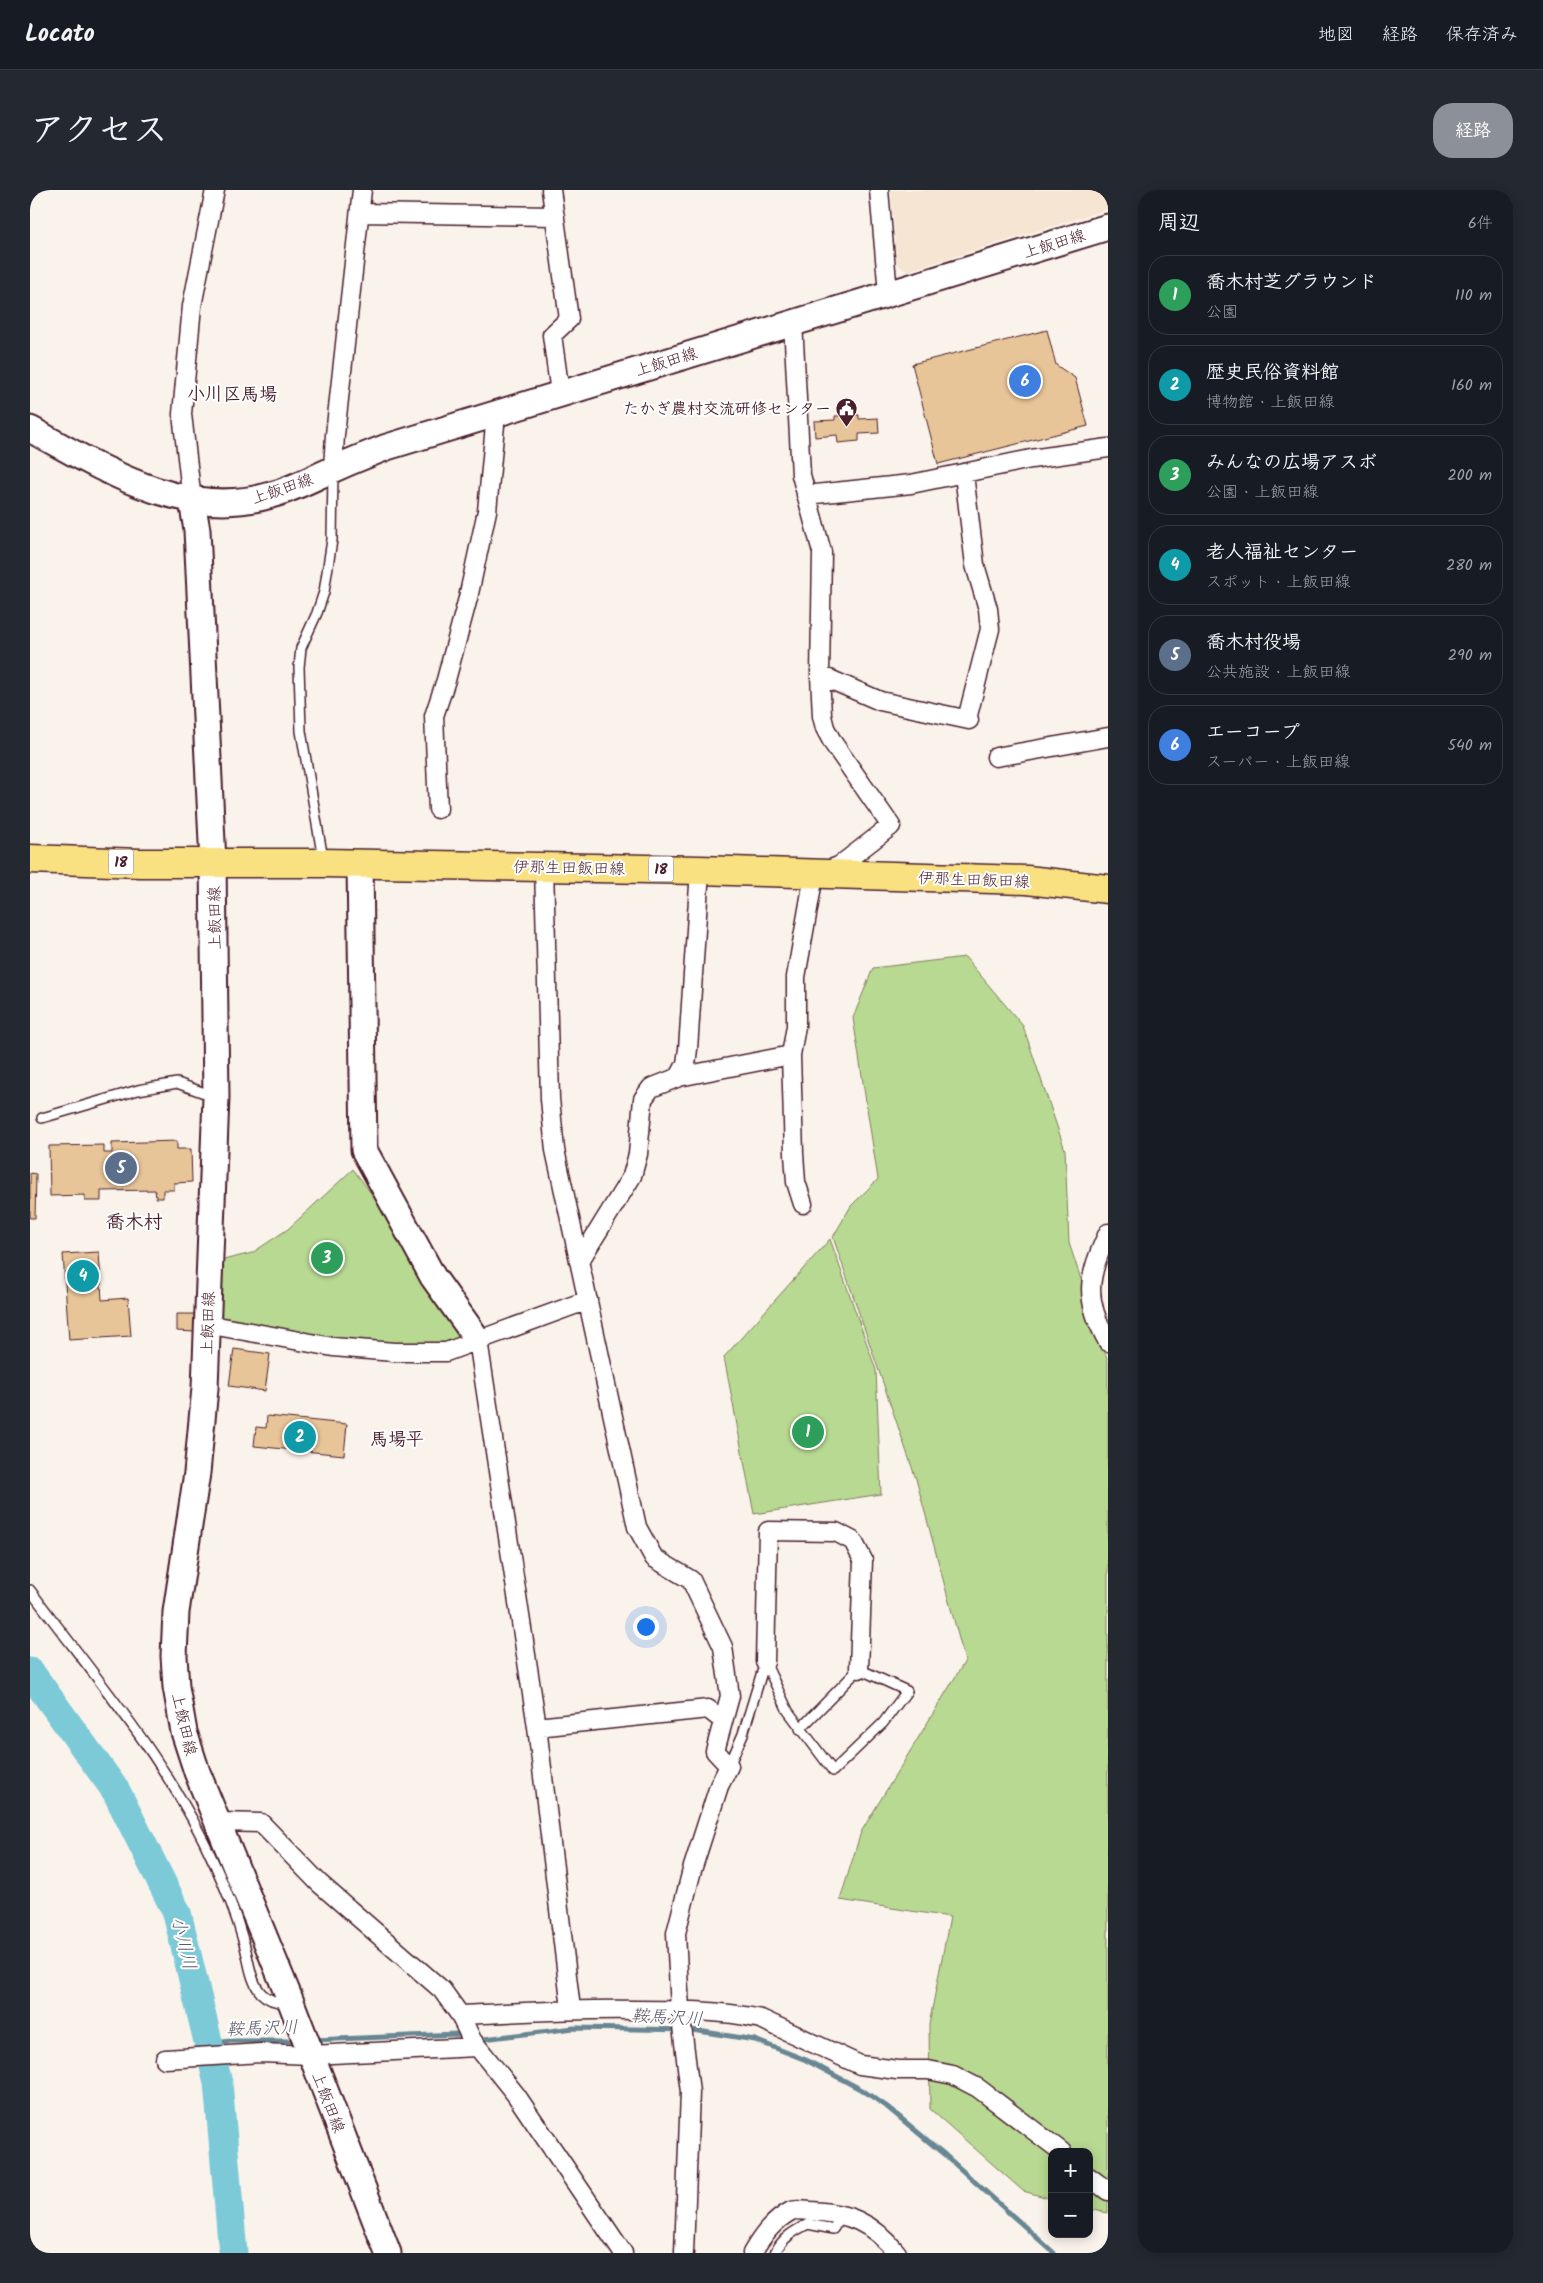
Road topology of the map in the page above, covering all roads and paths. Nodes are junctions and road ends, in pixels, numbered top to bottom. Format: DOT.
graph roads {
  1 [pos="215,190"];
  2 [pos="362,190"];
  3 [pos="551,190"];
  4 [pos="879,190"];
  5 [pos="360,213"];
  6 [pos="555,216"];
  7 [pos="1108,227"];
  8 [pos="888,293"];
  9 [pos="793,322"];
  10 [pos="560,393"];
  11 [pos="496,414"];
  12 [pos="30,429"];
  13 [pos="1108,448"];
  14 [pos="333,469"];
  15 [pos="964,474"];
  16 [pos="806,496"];
  17 [pos="192,501"];
  18 [pos="820,675"];
  19 [pos="1108,737"];
  20 [pos="996,757"];
  21 [pos="438,809"];
  22 [pos="30,859"];
  23 [pos="213,863"];
  24 [pos="324,863"];
  25 [pos="360,864"];
  26 [pos="544,866"];
  27 [pos="700,870"];
  28 [pos="814,875"];
  29 [pos="1108,889"];
  30 [pos="791,1055"];
  31 [pos="679,1076"];
  32 [pos="216,1097"];
  33 [pos="42,1118"];
  34 [pos="803,1204"];
  35 [pos="1108,1232"];
  36 [pos="579,1262"];
  37 [pos="588,1300"];
  38 [pos="206,1324"];
  39 [pos="478,1340"];
  40 [pos="1108,1342"];
  41 [pos="30,1590"];
  42 [pos="765,1662"];
  43 [pos="859,1669"];
  44 [pos="722,1720"];
  45 [pos="537,1727"];
  46 [pos="800,1730"];
  47 [pos="729,1766"];
  48 [pos="218,1822"];
  49 [pos="294,2009"];
  50 [pos="571,2009"];
  51 [pos="681,2013"];
  52 [pos="460,2015"];
  53 [pos="477,2046"];
  54 [pos="310,2052"];
  55 [pos="169,2059"];
  56 [pos="1057,2148"];
  57 [pos="1093,2180"];
  58 [pos="1108,2191"];
  59 [pos="842,2215"];
  60 [pos="388,2253"];
  61 [pos="623,2253"];
  62 [pos="684,2253"];
  63 [pos="752,2253"];
  64 [pos="775,2253"];
  65 [pos="897,2253"];
  1 -- 17 [label="street"];
  2 -- 5 [label="street"];
  3 -- 6 [label="street"];
  4 -- 8 [label="street"];
  5 -- 6 [label="street"];
  5 -- 14 [label="street"];
  6 -- 10 [label="street"];
  7 -- 8 [label="main road, 上飯田線"];
  8 -- 9 [label="main road, 上飯田線"];
  9 -- 10 [label="main road, 上飯田線"];
  9 -- 16 [label="street"];
  10 -- 11 [label="main road, 上飯田線"];
  11 -- 14 [label="main road, 上飯田線"];
  11 -- 21 [label="street"];
  12 -- 17 [label="main road"];
  13 -- 15 [label="street"];
  14 -- 17 [label="main road, 上飯田線"];
  14 -- 24 [label="lane"];
  15 -- 16 [label="street"];
  15 -- 18 [label="street"];
  16 -- 18 [label="street"];
  17 -- 23 [label="main road, 上飯田線"];
  18 -- 28 [label="street"];
  19 -- 20 [label="street"];
  22 -- 23 [label="main road, 伊那生田飯田線 / 18"];
  23 -- 24 [label="main road, 伊那生田飯田線 / 18"];
  23 -- 32 [label="main road, 上飯田線"];
  24 -- 25 [label="main road, 伊那生田飯田線 / 18"];
  25 -- 26 [label="main road, 伊那生田飯田線 / 18"];
  25 -- 39 [label="main road"];
  26 -- 27 [label="main road, 伊那生田飯田線 / 18"];
  26 -- 36 [label="street"];
  27 -- 28 [label="main road, 伊那生田飯田線 / 18"];
  27 -- 31 [label="street"];
  28 -- 29 [label="main road, 伊那生田飯田線 / 18"];
  28 -- 30 [label="street"];
  30 -- 31 [label="street"];
  30 -- 34 [label="street"];
  31 -- 36 [label="street"];
  32 -- 33 [label="lane"];
  32 -- 38 [label="main road, 上飯田線"];
  35 -- 40 [label="street"];
  36 -- 37 [label="street"];
  37 -- 39 [label="street"];
  37 -- 44 [label="street"];
  38 -- 39 [label="street"];
  38 -- 48 [label="main road, 上飯田線"];
  39 -- 45 [label="street"];
  41 -- 49 [label="lane"];
  42 -- 43 [label="street"];
  42 -- 46 [label="lane"];
  42 -- 47 [label="lane"];
  43 -- 46 [label="lane"];
  43 -- 46 [label="lane"];
  44 -- 45 [label="street"];
  44 -- 47 [label="street"];
  45 -- 50 [label="street"];
  47 -- 51 [label="street"];
  48 -- 49 [label="main road, 上飯田線"];
  48 -- 52 [label="street"];
  49 -- 54 [label="main road, 上飯田線"];
  50 -- 51 [label="street"];
  50 -- 52 [label="street"];
  51 -- 56 [label="street"];
  51 -- 62 [label="street"];
  52 -- 53 [label="street"];
  53 -- 54 [label="street"];
  53 -- 61 [label="street"];
  54 -- 55 [label="street"];
  54 -- 60 [label="main road, 上飯田線"];
  57 -- 58 [label="street"];
  59 -- 63 [label="street"];
  59 -- 64 [label="lane"];
  59 -- 65 [label="street"];
}
